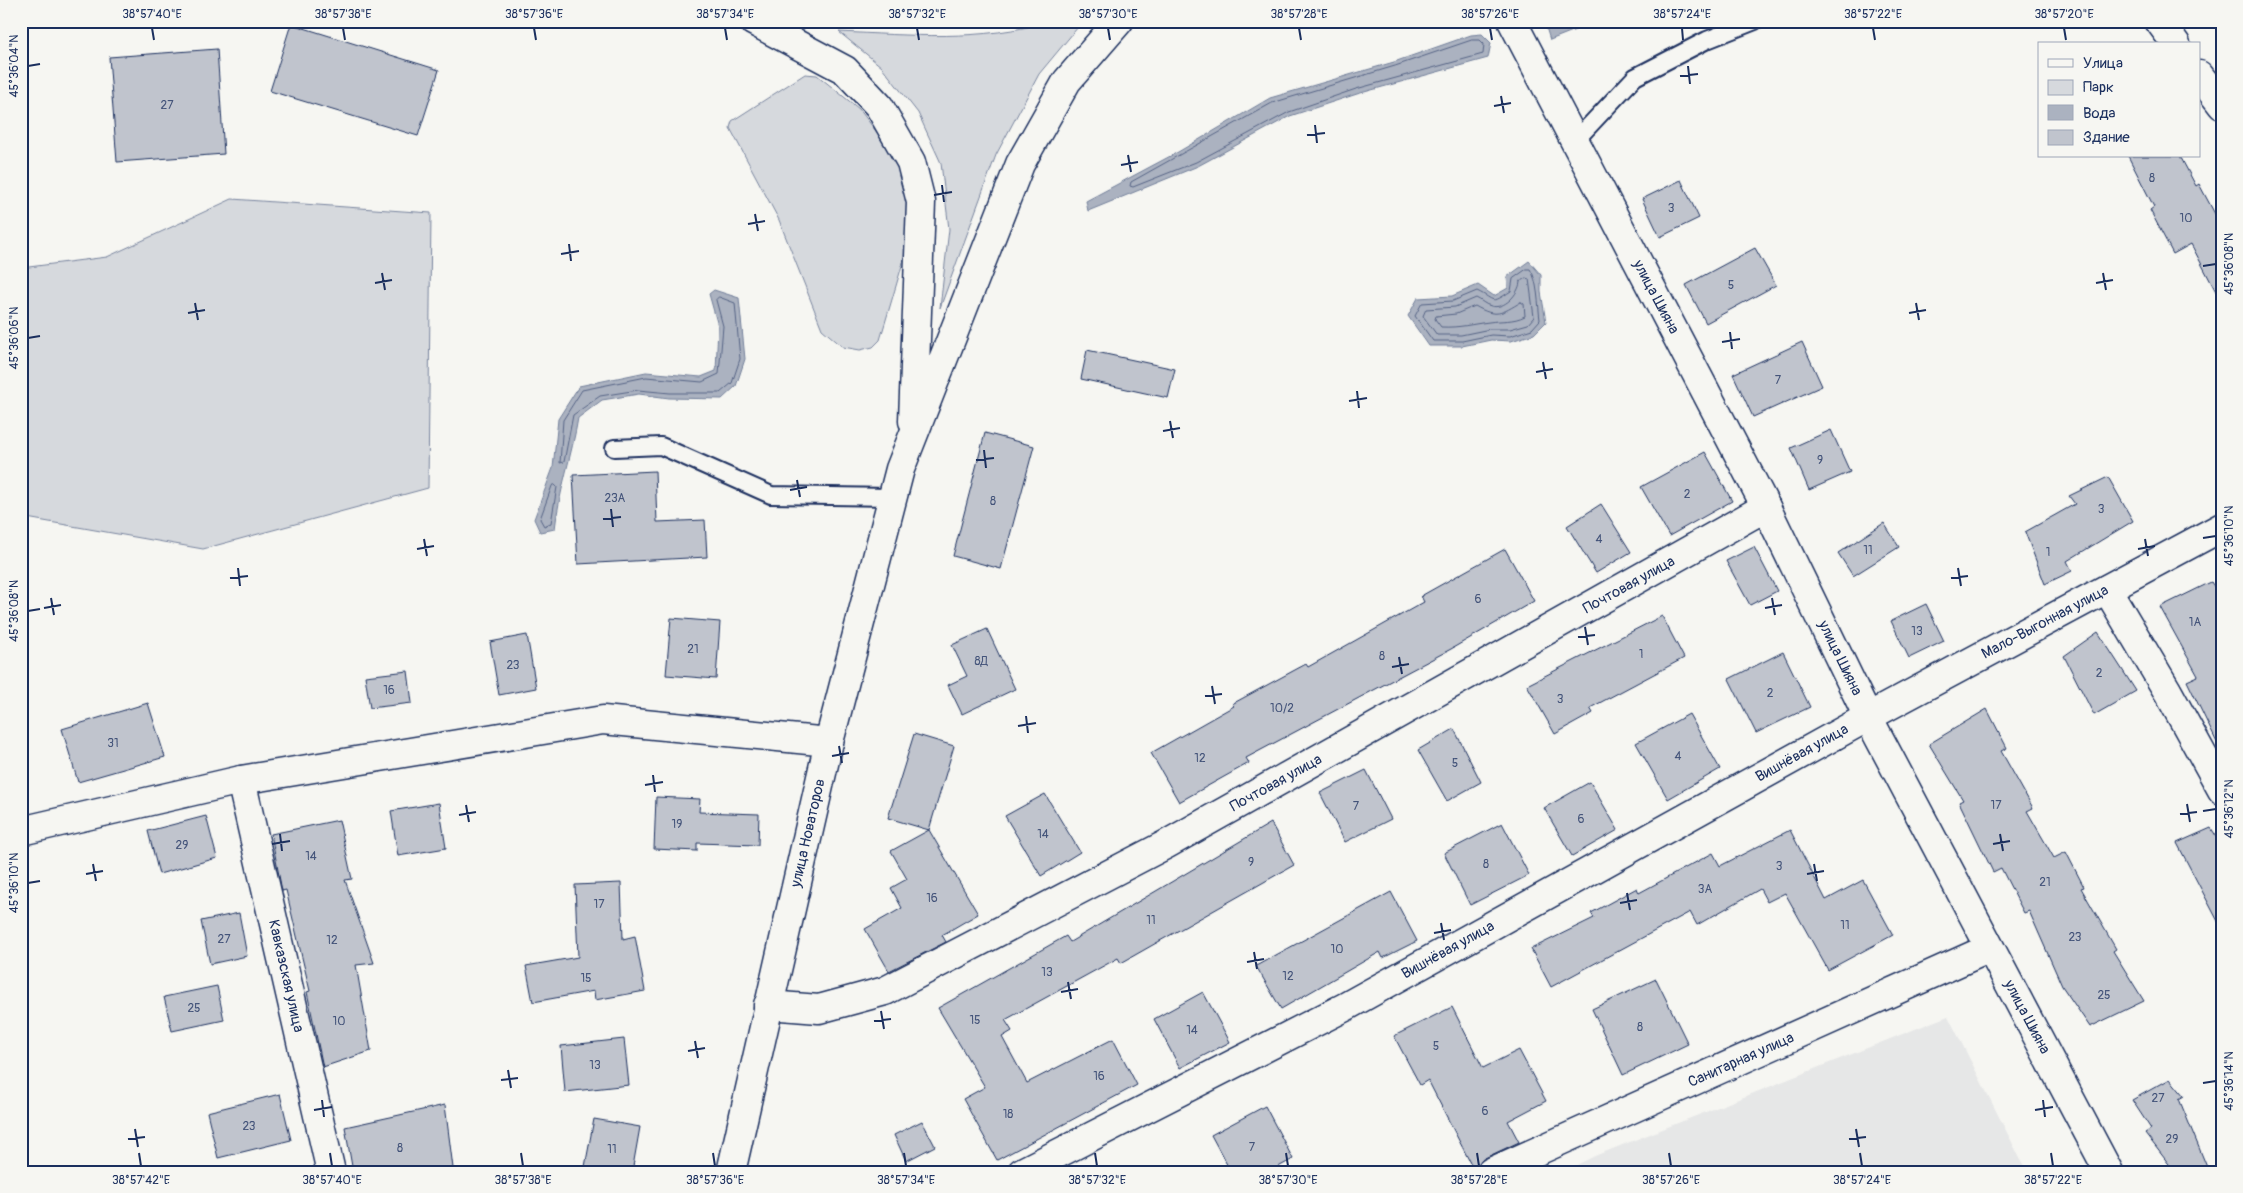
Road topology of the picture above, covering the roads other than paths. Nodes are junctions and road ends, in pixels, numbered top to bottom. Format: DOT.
graph roads {
  1 [pos="753,21"];
  2 [pos="1119,21"];
  3 [pos="1512,21"];
  4 [pos="1755,21"];
  5 [pos="2160,21"];
  6 [pos="2175,42"];
  7 [pos="2200,76"];
  8 [pos="2222,105"];
  9 [pos="1574,142"];
  10 [pos="912,439"];
  11 [pos="614,448"];
  12 [pos="891,497"];
  13 [pos="1766,507"];
  14 [pos="2222,528"];
  15 [pos="2107,589"];
  16 [pos="1868,716"];
  17 [pos="829,742"];
  18 [pos="241,780"];
  19 [pos="2222,790"];
  20 [pos="21,831"];
  21 [pos="1990,948"];
  22 [pos="768,1005"];
  23 [pos="331,1172"];
  24 [pos="731,1172"];
  25 [pos="1022,1172"];
  26 [pos="1491,1172"];
  27 [pos="2109,1172"];
  1 -- 10 [label="street"];
  2 -- 10 [label="street, улица Новаторов"];
  3 -- 9 [label="street, улица Шияна"];
  4 -- 9 [label="lane"];
  5 -- 6 [label="street"];
  7 -- 8 [label="street"];
  9 -- 13 [label="street, улица Шияна"];
  10 -- 12 [label="street, улица Новаторов"];
  11 -- 12 [label="lane"];
  12 -- 17 [label="street, улица Новаторов"];
  13 -- 16 [label="street, улица Шияна"];
  13 -- 22 [label="street, Почтовая улица"];
  14 -- 15 [label="street, Мало-Выгонная улица"];
  15 -- 16 [label="street, Мало-Выгонная улица"];
  15 -- 19 [label="street"];
  16 -- 21 [label="street, улица Шияна"];
  16 -- 25 [label="street, Вишнёвая улица"];
  17 -- 18 [label="street"];
  17 -- 22 [label="street, улица Новаторов"];
  18 -- 20 [label="street"];
  18 -- 23 [label="street, Кавказская улица"];
  21 -- 26 [label="street, Санитарная улица"];
  21 -- 27 [label="street, улица Шияна"];
  22 -- 24 [label="street, улица Новаторов"];
}
